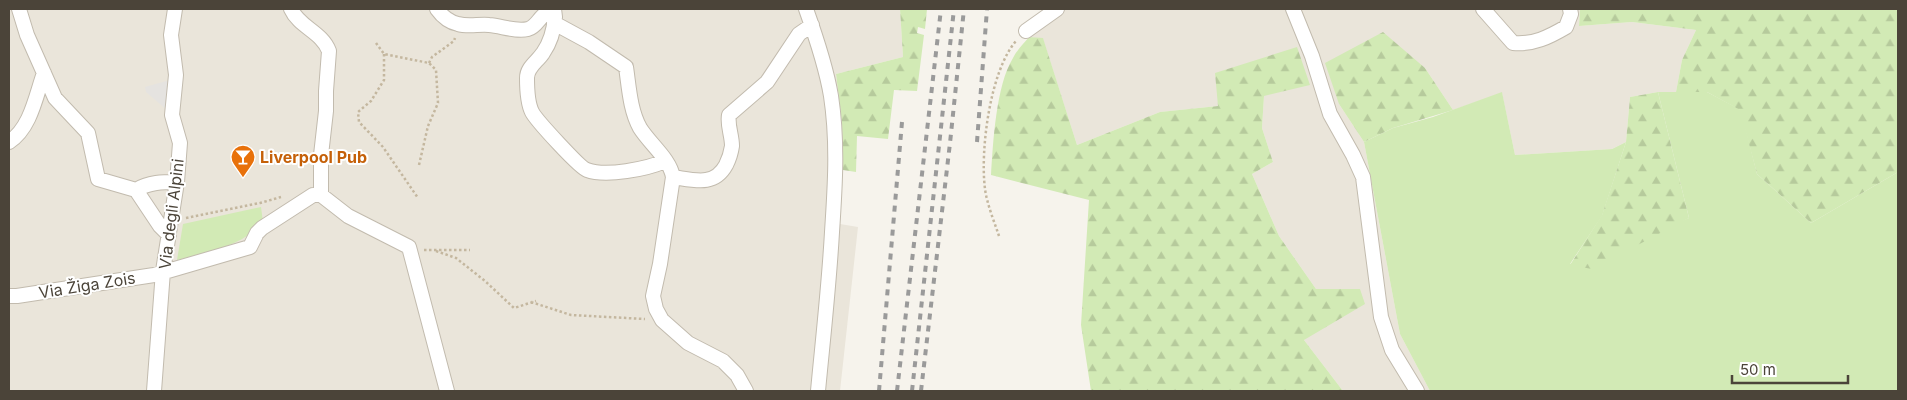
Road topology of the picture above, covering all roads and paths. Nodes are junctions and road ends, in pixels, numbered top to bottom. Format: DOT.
graph roads {
  1 [pos="19,9"];
  2 [pos="175,9"];
  3 [pos="291,9"];
  4 [pos="437,9"];
  5 [pos="806,9"];
  6 [pos="1057,9"];
  7 [pos="1293,9"];
  8 [pos="1483,9"];
  9 [pos="1570,9"];
  10 [pos="554,16"];
  11 [pos="457,24"];
  12 [pos="812,25"];
  13 [pos="1026,31"];
  14 [pos="376,43"];
  15 [pos="384,54"];
  16 [pos="429,63"];
  17 [pos="44,72"];
  18 [pos="9,142"];
  19 [pos="666,161"];
  20 [pos="419,165"];
  21 [pos="673,177"];
  22 [pos="177,182"];
  23 [pos="136,190"];
  24 [pos="321,194"];
  25 [pos="288,195"];
  26 [pos="418,198"];
  27 [pos="172,217"];
  28 [pos="169,235"];
  29 [pos="999,236"];
  30 [pos="409,247"];
  31 [pos="470,250"];
  32 [pos="436,251"];
  33 [pos="163,271"];
  34 [pos="9,296"];
  35 [pos="536,300"];
  36 [pos="531,302"];
  37 [pos="662,320"];
  38 [pos="154,391"];
  39 [pos="447,391"];
  40 [pos="746,391"];
  41 [pos="818,391"];
  42 [pos="1417,391"];
  1 -- 17 [label="street"];
  2 -- 22 [label="street, Via degli Alpini"];
  3 -- 24 [label="street"];
  4 -- 11 [label="street"];
  5 -- 12 [label="street"];
  6 -- 13 [label="street"];
  7 -- 42 [label="street"];
  8 -- 9 [label="street"];
  10 -- 11 [label="street"];
  10 -- 19 [label="street"];
  10 -- 19 [label="street"];
  11 -- 16 [label="path"];
  12 -- 21 [label="street"];
  12 -- 41 [label="street"];
  13 -- 29 [label="path"];
  14 -- 15 [label="path"];
  15 -- 16 [label="path"];
  15 -- 26 [label="path"];
  16 -- 20 [label="path"];
  17 -- 18 [label="street"];
  17 -- 23 [label="street"];
  19 -- 21 [label="street"];
  21 -- 37 [label="street"];
  22 -- 23 [label="street"];
  22 -- 27 [label="street, Via degli Alpini"];
  23 -- 28 [label="street"];
  24 -- 30 [label="street"];
  24 -- 33 [label="street, Via Žiga Zois"];
  25 -- 27 [label="path"];
  27 -- 28 [label="street, Via degli Alpini"];
  28 -- 33 [label="street, Via degli Alpini"];
  30 -- 32 [label="path"];
  30 -- 39 [label="street"];
  31 -- 32 [label="path"];
  32 -- 36 [label="path"];
  33 -- 34 [label="street, Via Žiga Zois"];
  33 -- 38 [label="street, Via degli Alpini"];
  35 -- 36 [label="path"];
  36 -- 37 [label="path"];
  37 -- 40 [label="street"];
}
